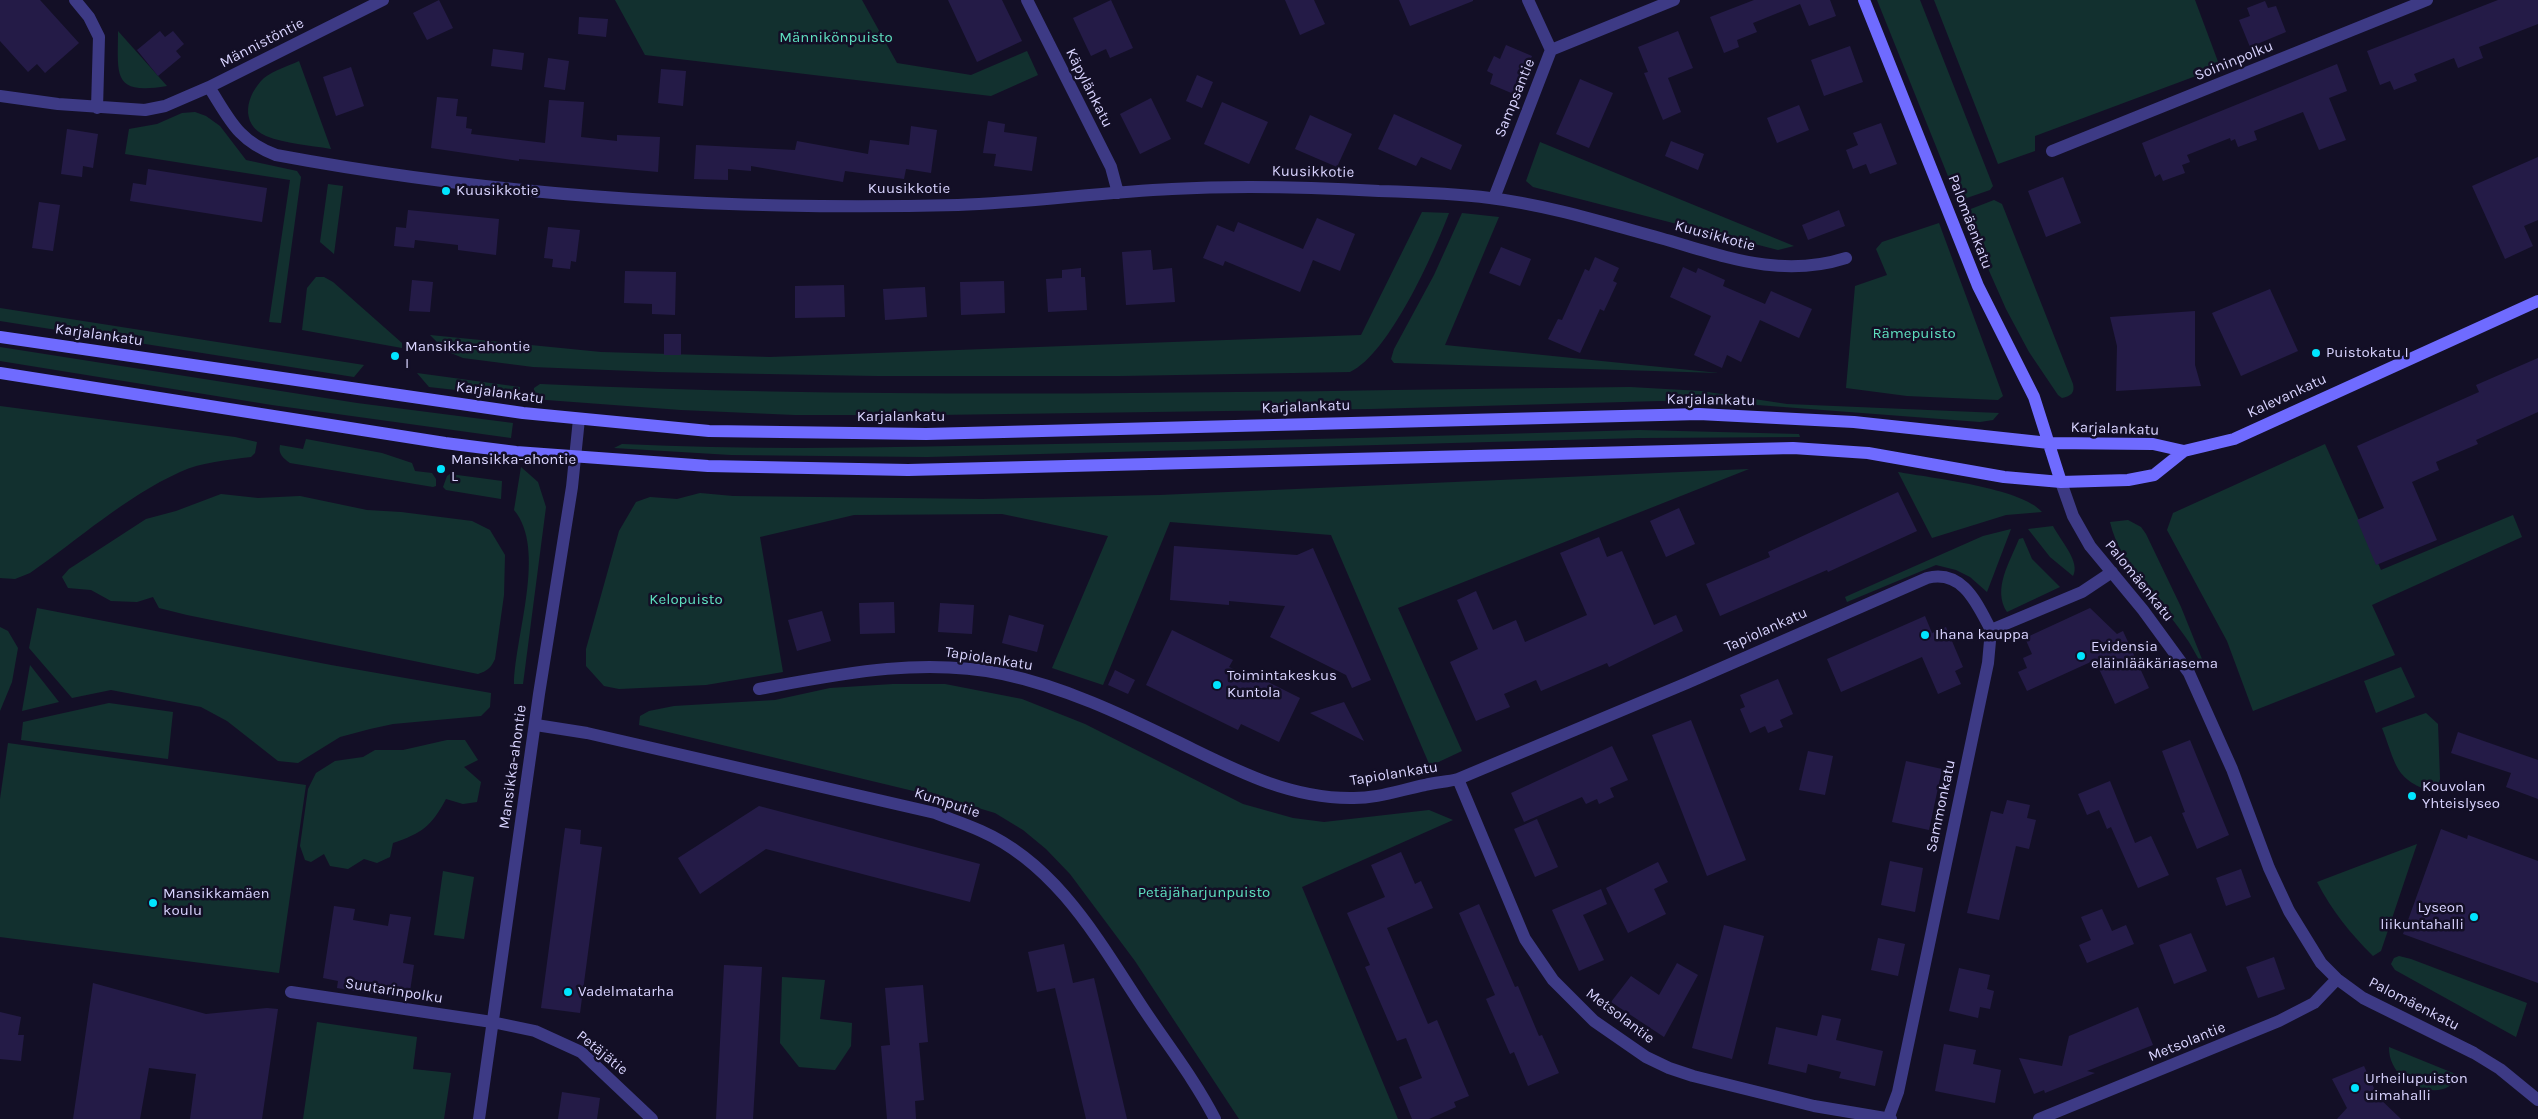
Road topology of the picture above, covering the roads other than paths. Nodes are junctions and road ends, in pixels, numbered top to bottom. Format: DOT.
graph roads {
  1 [pos="74,0"];
  2 [pos="383,0"];
  3 [pos="1528,0"];
  4 [pos="1674,0"];
  5 [pos="1864,0"];
  6 [pos="2427,0"];
  7 [pos="1030,1"];
  8 [pos="1551,50"];
  9 [pos="209,88"];
  10 [pos="0,96"];
  11 [pos="97,108"];
  12 [pos="2052,152"];
  13 [pos="1118,193"];
  14 [pos="1494,198"];
  15 [pos="1846,258"];
  16 [pos="2538,301"];
  17 [pos="0,337"];
  18 [pos="0,373"];
  19 [pos="579,419"];
  20 [pos="2049,443"];
  21 [pos="2184,451"];
  22 [pos="575,457"];
  23 [pos="2061,482"];
  24 [pos="2112,572"];
  25 [pos="1991,630"];
  26 [pos="759,689"];
  27 [pos="536,725"];
  28 [pos="1458,779"];
  29 [pos="2337,979"];
  30 [pos="291,992"];
  31 [pos="492,1022"];
  32 [pos="2538,1100"];
  33 [pos="479,1119"];
  34 [pos="652,1119"];
  35 [pos="1215,1119"];
  36 [pos="1889,1119"];
  37 [pos="2039,1119"];
  1 -- 11 [label="street"];
  2 -- 9 [label="street, Männistöntie"];
  3 -- 8 [label="street"];
  4 -- 8 [label="street, Sampsantie"];
  5 -- 20 [label="main road, Palomäenkatu"];
  6 -- 12 [label="street, Soininpolku"];
  7 -- 13 [label="street, Käpylänkatu"];
  8 -- 14 [label="street, Sampsantie"];
  9 -- 11 [label="street"];
  9 -- 13 [label="street, Kuusikkotie"];
  10 -- 11 [label="street"];
  13 -- 14 [label="street, Kuusikkotie"];
  14 -- 15 [label="street, Kuusikkotie"];
  16 -- 21 [label="main road, Kalevankatu"];
  17 -- 19 [label="main road, Karjalankatu"];
  18 -- 22 [label="main road"];
  19 -- 20 [label="main road, Karjalankatu"];
  19 -- 22 [label="street, Mansikka-ahontie"];
  20 -- 21 [label="main road, Karjalankatu"];
  20 -- 23 [label="main road, Palomäenkatu"];
  21 -- 23 [label="main road"];
  22 -- 23 [label="main road"];
  22 -- 27 [label="street, Mansikka-ahontie"];
  23 -- 24 [label="street, Palomäenkatu"];
  24 -- 25 [label="street"];
  24 -- 29 [label="street, Palomäenkatu"];
  25 -- 28 [label="street, Tapiolankatu"];
  25 -- 36 [label="street, Sammonkatu"];
  26 -- 28 [label="street, Tapiolankatu"];
  27 -- 31 [label="street, Mansikka-ahontie"];
  27 -- 35 [label="street, Kumputie"];
  28 -- 36 [label="street, Metsolantie"];
  29 -- 32 [label="street, Palomäenkatu"];
  29 -- 37 [label="street, Metsolantie"];
  30 -- 31 [label="street, Suutarinpolku"];
  31 -- 33 [label="street, Mansikka-ahontie"];
  31 -- 34 [label="street, Petäjätie"];
}
